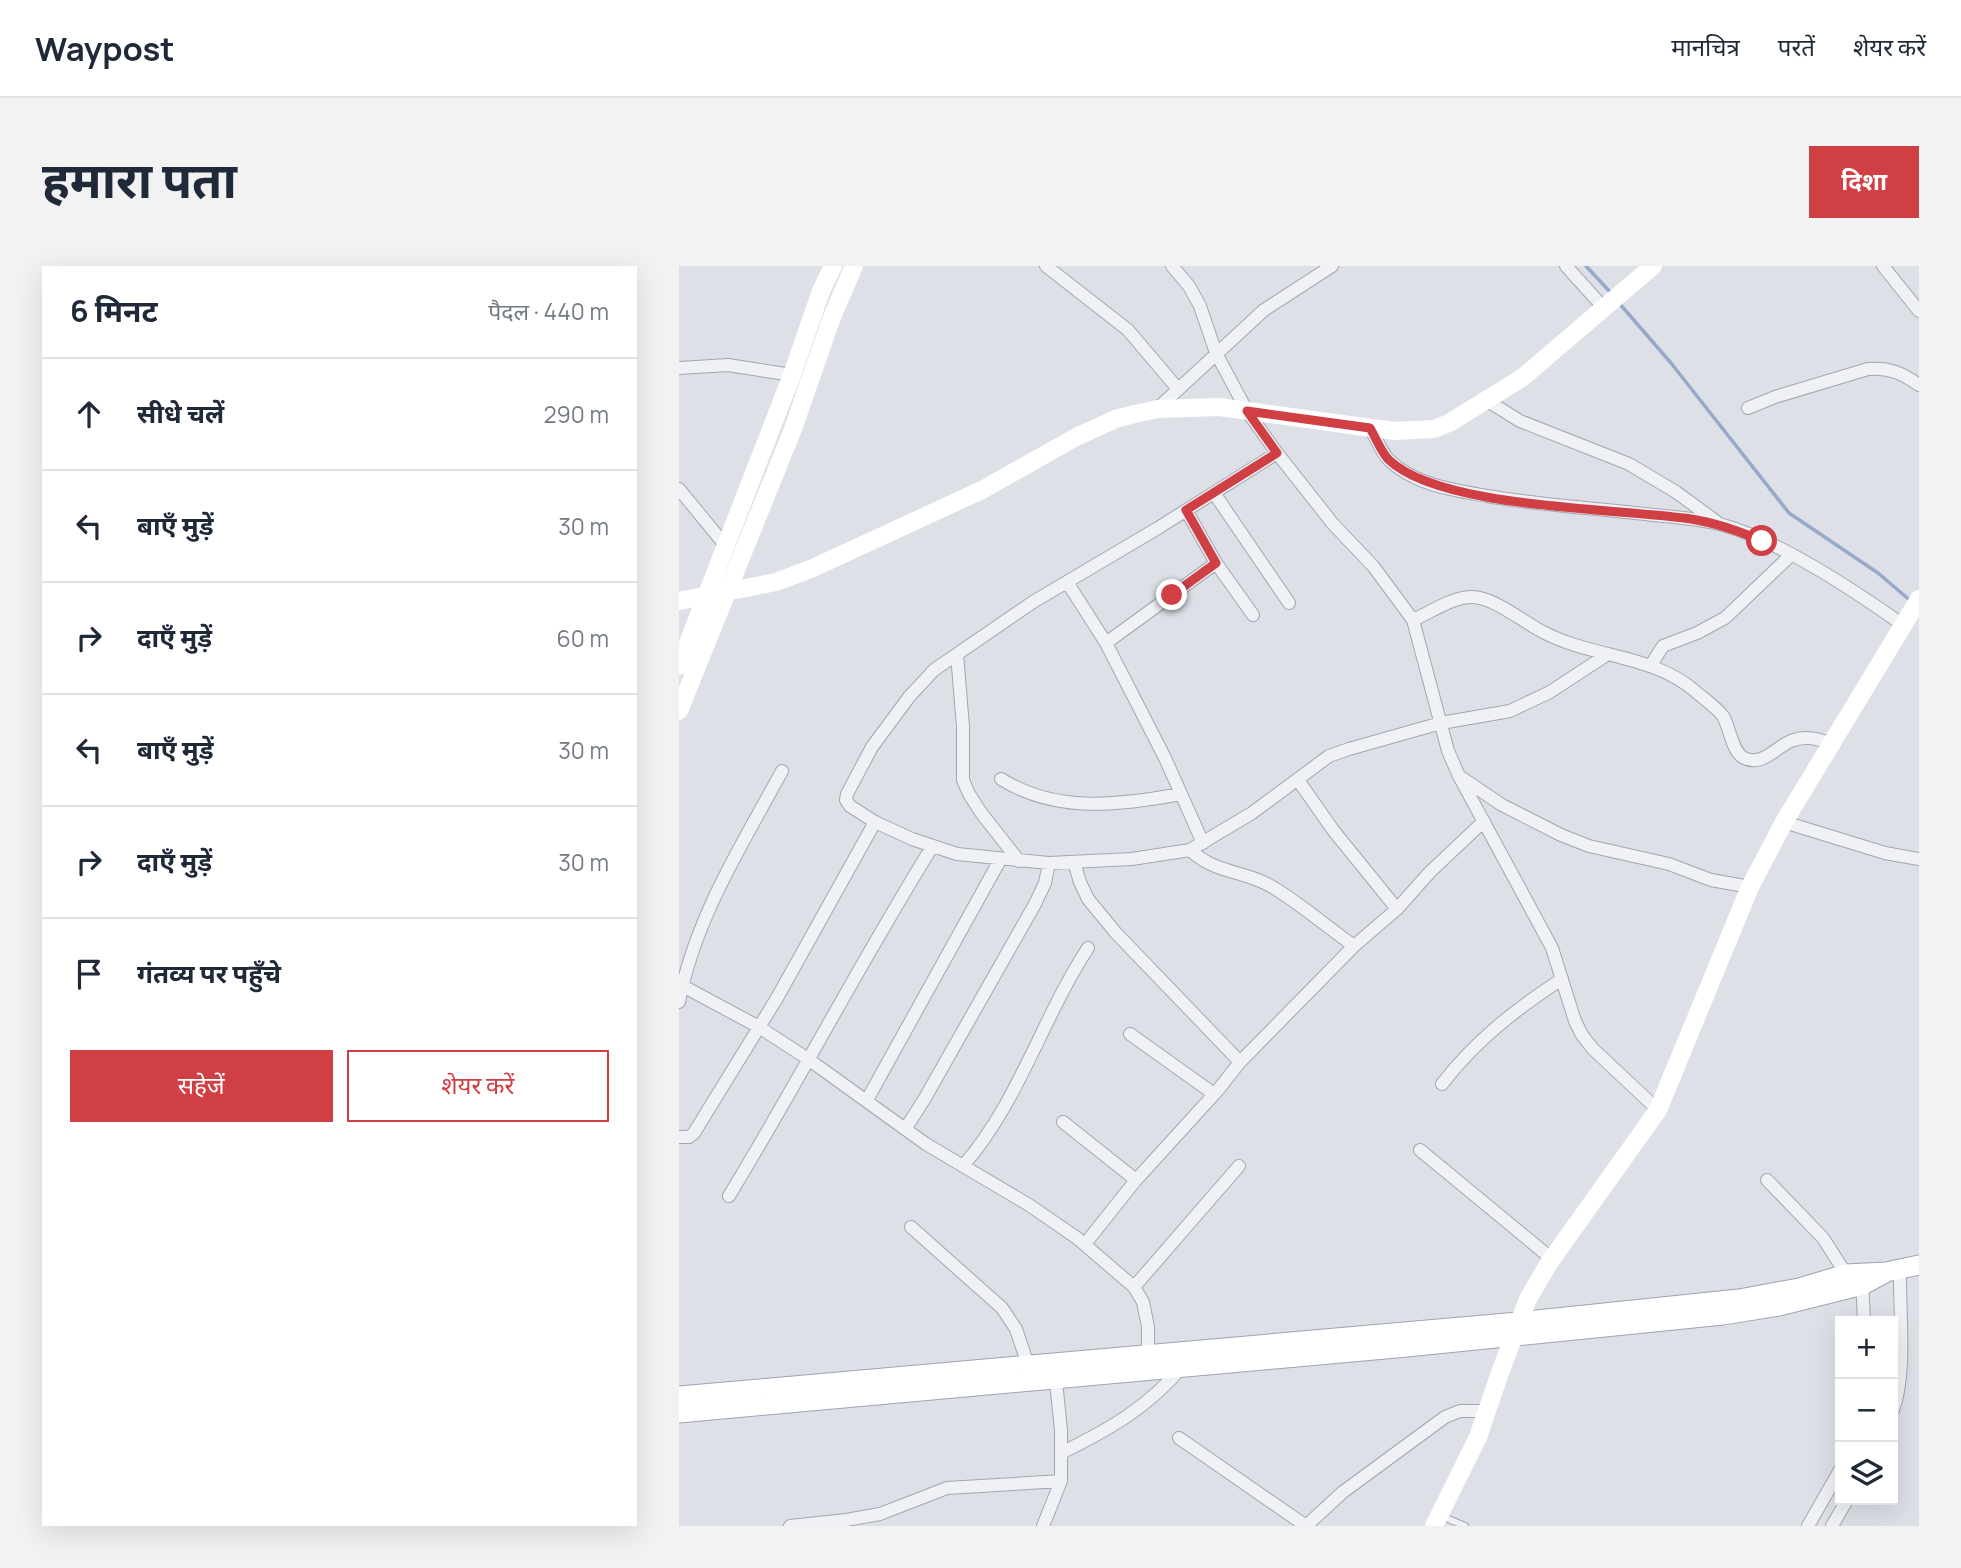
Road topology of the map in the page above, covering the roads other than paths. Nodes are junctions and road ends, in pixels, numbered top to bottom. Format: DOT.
graph roads {
  1 [pos="833,266"];
  2 [pos="854,266"];
  3 [pos="1047,266"];
  4 [pos="1172,266"];
  5 [pos="1332,266"];
  6 [pos="1566,266"];
  7 [pos="1653,266"];
  8 [pos="1883,266"];
  9 [pos="1606,304"];
  10 [pos="1919,311"];
  11 [pos="1216,353"];
  12 [pos="679,368"];
  13 [pos="792,375"];
  14 [pos="1919,384"];
  15 [pos="1178,389"];
  16 [pos="1486,400"];
  17 [pos="1748,408"];
  18 [pos="1157,409"];
  19 [pos="1247,411"];
  20 [pos="1370,428"];
  21 [pos="1277,453"];
  22 [pos="679,489"];
  23 [pos="1214,493"];
  24 [pos="1186,510"];
  25 [pos="1720,524"];
  26 [pos="725,545"];
  27 [pos="1791,555"];
  28 [pos="1216,563"];
  29 [pos="1067,582"];
  30 [pos="726,593"];
  31 [pos="707,596"];
  32 [pos="1919,599"];
  33 [pos="679,601"];
  34 [pos="1289,603"];
  35 [pos="1253,615"];
  36 [pos="1413,620"];
  37 [pos="1903,625"];
  38 [pos="1106,643"];
  39 [pos="957,654"];
  40 [pos="1608,654"];
  41 [pos="1651,665"];
  42 [pos="679,666"];
  43 [pos="679,711"];
  44 [pos="1441,723"];
  45 [pos="1832,744"];
  46 [pos="782,771"];
  47 [pos="1459,776"];
  48 [pos="1002,779"];
  49 [pos="1298,780"];
  50 [pos="1181,793"];
  51 [pos="1484,821"];
  52 [pos="875,822"];
  53 [pos="1784,822"];
  54 [pos="1203,843"];
  55 [pos="932,847"];
  56 [pos="1190,850"];
  57 [pos="1919,859"];
  58 [pos="1000,860"];
  59 [pos="1019,861"];
  60 [pos="1074,862"];
  61 [pos="1049,863"];
  62 [pos="1750,887"];
  63 [pos="1397,909"];
  64 [pos="1354,946"];
  65 [pos="1088,948"];
  66 [pos="1562,979"];
  67 [pos="681,984"];
  68 [pos="679,1002"];
  69 [pos="759,1027"];
  70 [pos="1130,1034"];
  71 [pos="808,1059"];
  72 [pos="1240,1062"];
  73 [pos="1442,1084"];
  74 [pos="1214,1094"];
  75 [pos="867,1100"];
  76 [pos="1658,1110"];
  77 [pos="1063,1122"];
  78 [pos="906,1128"];
  79 [pos="679,1137"];
  80 [pos="1420,1150"];
  81 [pos="963,1166"];
  82 [pos="1239,1166"];
  83 [pos="1136,1180"];
  84 [pos="1767,1180"];
  85 [pos="729,1196"];
  86 [pos="911,1227"];
  87 [pos="1085,1244"];
  88 [pos="1552,1259"];
  89 [pos="1902,1269"];
  90 [pos="1857,1277"];
  91 [pos="1134,1287"];
  92 [pos="1863,1316"];
  93 [pos="1515,1329"];
  94 [pos="1148,1353"];
  95 [pos="1028,1365"];
  96 [pos="1183,1366"];
  97 [pos="1055,1370"];
  98 [pos="1898,1379"];
  99 [pos="892,1386"];
  100 [pos="679,1396"];
  101 [pos="1487,1411"];
  102 [pos="679,1413"];
  103 [pos="1179,1438"];
  104 [pos="1061,1453"];
  105 [pos="1835,1479"];
  106 [pos="1061,1481"];
  107 [pos="1844,1505"];
  108 [pos="880,1514"];
  109 [pos="1437,1521"];
  110 [pos="790,1526"];
  111 [pos="869,1526"];
  112 [pos="1043,1526"];
  113 [pos="1306,1526"];
  114 [pos="1465,1526"];
  115 [pos="1808,1526"];
  116 [pos="1832,1526"];
  1 -- 13 [label="street"];
  2 -- 30 [label="street"];
  3 -- 15 [label="street"];
  4 -- 11 [label="street"];
  5 -- 11 [label="street"];
  6 -- 9 [label="street"];
  7 -- 9 [label="street"];
  8 -- 10 [label="street"];
  9 -- 16 [label="street"];
  11 -- 15 [label="street"];
  11 -- 19 [label="street"];
  12 -- 13 [label="street"];
  13 -- 26 [label="street"];
  14 -- 17 [label="street"];
  15 -- 18 [label="street"];
  16 -- 20 [label="street"];
  16 -- 25 [label="street"];
  18 -- 19 [label="street"];
  18 -- 30 [label="street"];
  19 -- 20 [label="street"];
  19 -- 21 [label="street"];
  20 -- 25 [label="street"];
  21 -- 23 [label="street"];
  21 -- 36 [label="street"];
  22 -- 26 [label="street"];
  23 -- 24 [label="street"];
  23 -- 34 [label="street"];
  24 -- 28 [label="street"];
  24 -- 29 [label="street"];
  25 -- 27 [label="street"];
  26 -- 31 [label="street"];
  27 -- 37 [label="street"];
  27 -- 41 [label="street"];
  28 -- 35 [label="street"];
  28 -- 38 [label="street"];
  29 -- 38 [label="street"];
  29 -- 39 [label="street"];
  30 -- 31 [label="street"];
  30 -- 43 [label="street"];
  31 -- 33 [label="street"];
  31 -- 42 [label="street"];
  32 -- 37 [label="street"];
  36 -- 40 [label="street"];
  36 -- 44 [label="street"];
  37 -- 45 [label="street"];
  38 -- 50 [label="street"];
  39 -- 52 [label="street"];
  39 -- 59 [label="street"];
  40 -- 41 [label="street"];
  40 -- 44 [label="street"];
  41 -- 45 [label="street"];
  44 -- 47 [label="street"];
  44 -- 49 [label="street"];
  45 -- 53 [label="street"];
  46 -- 67 [label="street"];
  47 -- 51 [label="street"];
  47 -- 62 [label="street"];
  48 -- 50 [label="street"];
  49 -- 54 [label="street"];
  49 -- 63 [label="street"];
  50 -- 54 [label="street"];
  51 -- 63 [label="street"];
  51 -- 66 [label="street"];
  52 -- 55 [label="street"];
  52 -- 69 [label="street"];
  53 -- 57 [label="street"];
  53 -- 62 [label="street"];
  54 -- 56 [label="street"];
  55 -- 58 [label="street"];
  55 -- 71 [label="street"];
  56 -- 60 [label="street"];
  56 -- 64 [label="street"];
  58 -- 59 [label="street"];
  58 -- 75 [label="street"];
  59 -- 61 [label="street"];
  60 -- 61 [label="street"];
  60 -- 72 [label="street"];
  61 -- 78 [label="street"];
  62 -- 76 [label="street"];
  63 -- 64 [label="street"];
  64 -- 72 [label="street"];
  65 -- 81 [label="street"];
  66 -- 73 [label="street"];
  66 -- 76 [label="street"];
  67 -- 68 [label="street"];
  67 -- 69 [label="street"];
  69 -- 71 [label="street"];
  69 -- 79 [label="street"];
  70 -- 74 [label="street"];
  71 -- 75 [label="street"];
  71 -- 85 [label="street"];
  72 -- 74 [label="street"];
  74 -- 83 [label="street"];
  75 -- 78 [label="street"];
  76 -- 88 [label="street"];
  77 -- 83 [label="street"];
  78 -- 81 [label="street"];
  80 -- 88 [label="street"];
  81 -- 87 [label="street"];
  82 -- 91 [label="street"];
  83 -- 87 [label="street"];
  84 -- 90 [label="street"];
  86 -- 95 [label="street"];
  87 -- 91 [label="street"];
  88 -- 93 [label="street"];
  89 -- 90 [label="main road"];
  89 -- 98 [label="street"];
  90 -- 92 [label="street"];
  90 -- 93 [label="main road"];
  91 -- 94 [label="street"];
  93 -- 94 [label="main road"];
  93 -- 96 [label="main road"];
  93 -- 101 [label="street"];
  94 -- 97 [label="main road"];
  95 -- 97 [label="main road"];
  95 -- 99 [label="main road"];
  96 -- 97 [label="main road"];
  96 -- 104 [label="street"];
  97 -- 99 [label="main road"];
  97 -- 104 [label="street"];
  99 -- 100 [label="main road"];
  99 -- 102 [label="main road"];
  101 -- 109 [label="street"];
  101 -- 113 [label="street"];
  103 -- 113 [label="street"];
  104 -- 106 [label="street"];
  105 -- 115 [label="street"];
  106 -- 108 [label="street"];
  106 -- 112 [label="street"];
  107 -- 116 [label="street"];
  108 -- 110 [label="street"];
  108 -- 111 [label="street"];
  109 -- 114 [label="lane"];
}
